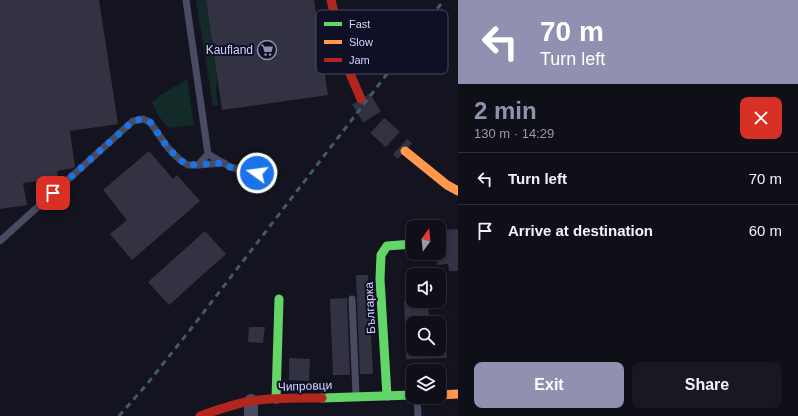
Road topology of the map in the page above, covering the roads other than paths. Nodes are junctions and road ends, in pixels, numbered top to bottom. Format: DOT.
graph roads {
  1 [pos="186,0"];
  2 [pos="331,0"];
  3 [pos="333,10"];
  4 [pos="350,74"];
  5 [pos="362,99"];
  6 [pos="405,151"];
  7 [pos="208,154"];
  8 [pos="224,163"];
  9 [pos="198,165"];
  10 [pos="257,173"];
  11 [pos="458,191"];
  12 [pos="0,241"];
  13 [pos="406,245"];
  14 [pos="279,299"];
  15 [pos="352,299"];
  16 [pos="446,394"];
  17 [pos="458,394"];
  18 [pos="406,395"];
  19 [pos="387,396"];
  20 [pos="356,397"];
  21 [pos="276,399"];
  22 [pos="251,401"];
  23 [pos="417,404"];
  24 [pos="200,416"];
  25 [pos="251,416"];
  26 [pos="418,416"];
  1 -- 7 [label="lane"];
  2 -- 3 [label="street"];
  4 -- 5 [label="street"];
  6 -- 11 [label="street"];
  7 -- 8 [label="lane"];
  7 -- 9 [label="lane"];
  8 -- 9 [label="lane"];
  8 -- 10 [label="lane"];
  9 -- 12 [label="lane"];
  13 -- 19 [label="street, Българка"];
  14 -- 21 [label="street"];
  15 -- 20 [label="lane"];
  16 -- 17 [label="street"];
  18 -- 19 [label="street, Чипровци"];
  19 -- 20 [label="street, Чипровци"];
  20 -- 21 [label="street, Чипровци"];
  21 -- 22 [label="street, Чипровци"];
  22 -- 24 [label="street, Чипровци"];
  22 -- 25 [label="street"];
  23 -- 26 [label="lane"];
}
